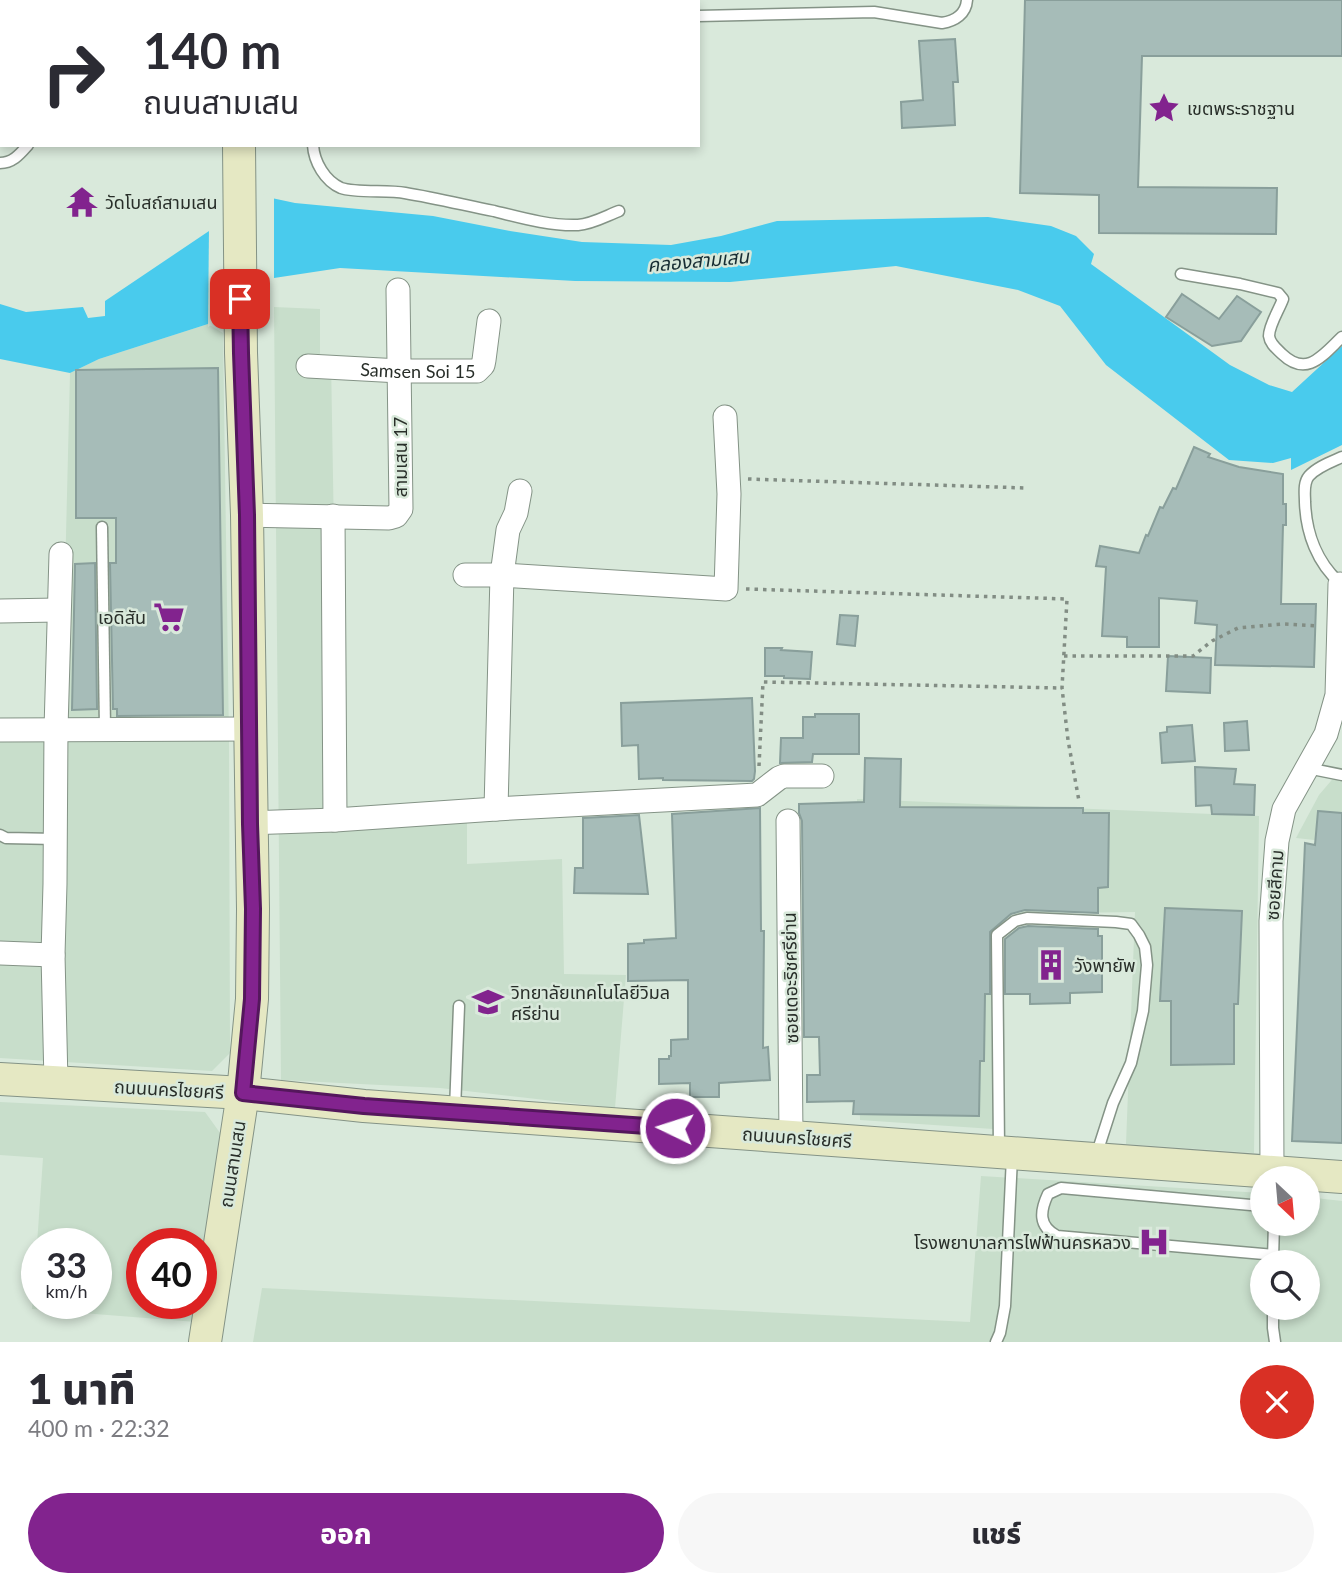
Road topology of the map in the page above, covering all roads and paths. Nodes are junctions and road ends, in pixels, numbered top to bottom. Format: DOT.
graph roads {
  1 [pos="967,0"];
  2 [pos="700,16"];
  3 [pos="26,147"];
  4 [pos="239,147"];
  5 [pos="313,147"];
  6 [pos="0,163"];
  7 [pos="619,211"];
  8 [pos="1181,274"];
  9 [pos="398,290"];
  10 [pos="489,321"];
  11 [pos="1342,337"];
  12 [pos="308,366"];
  13 [pos="400,370"];
  14 [pos="725,417"];
  15 [pos="1342,457"];
  16 [pos="728,479"];
  17 [pos="1026,488"];
  18 [pos="520,491"];
  19 [pos="247,515"];
  20 [pos="333,516"];
  21 [pos="102,527"];
  22 [pos="61,554"];
  23 [pos="466,575"];
  24 [pos="502,575"];
  25 [pos="1341,584"];
  26 [pos="726,589"];
  27 [pos="58,610"];
  28 [pos="0,611"];
  29 [pos="1340,617"];
  30 [pos="1064,656"];
  31 [pos="1062,688"];
  32 [pos="56,729"];
  33 [pos="105,729"];
  34 [pos="249,729"];
  35 [pos="0,730"];
  36 [pos="1307,768"];
  37 [pos="1342,775"];
  38 [pos="822,776"];
  39 [pos="757,795"];
  40 [pos="1079,801"];
  41 [pos="496,809"];
  42 [pos="335,820"];
  43 [pos="788,821"];
  44 [pos="250,824"];
  45 [pos="0,835"];
  46 [pos="56,839"];
  47 [pos="0,953"];
  48 [pos="53,955"];
  49 [pos="459,1006"];
  50 [pos="0,1079"];
  51 [pos="56,1082"];
  52 [pos="243,1093"];
  53 [pos="455,1112"];
  54 [pos="790,1136"];
  55 [pos="1005,1153"];
  56 [pos="1095,1159"];
  57 [pos="1272,1166"];
  58 [pos="1250,1173"];
  59 [pos="1320,1176"];
  60 [pos="1342,1177"];
  61 [pos="1250,1205"];
  62 [pos="1250,1256"];
  63 [pos="1273,1320"];
  64 [pos="205,1342"];
  65 [pos="996,1342"];
  66 [pos="1275,1342"];
  1 -- 2 [label="lane"];
  3 -- 6 [label="lane"];
  4 -- 19 [label="main road, ถนนสามเสน"];
  5 -- 7 [label="lane"];
  8 -- 11 [label="lane"];
  9 -- 13 [label="street, สามเสน 17"];
  10 -- 13 [label="street, Samsen Soi 15"];
  12 -- 13 [label="street, Samsen Soi 15"];
  13 -- 20 [label="street, สามเสน 17"];
  14 -- 16 [label="street"];
  15 -- 25 [label="lane"];
  16 -- 17 [label="path"];
  16 -- 26 [label="street"];
  18 -- 24 [label="street"];
  19 -- 20 [label="street, สามเสน 17"];
  19 -- 34 [label="main road, ถนนสามเสน"];
  20 -- 42 [label="street"];
  21 -- 33 [label="lane"];
  22 -- 27 [label="street"];
  23 -- 24 [label="street"];
  24 -- 26 [label="street"];
  24 -- 41 [label="street"];
  25 -- 29 [label="street, ซอยสีคาม"];
  26 -- 30 [label="path"];
  27 -- 28 [label="street"];
  27 -- 32 [label="street"];
  29 -- 30 [label="path"];
  29 -- 36 [label="street, ซอยสีคาม"];
  30 -- 31 [label="path"];
  31 -- 39 [label="path"];
  31 -- 40 [label="path"];
  32 -- 33 [label="street"];
  32 -- 35 [label="street"];
  32 -- 46 [label="street"];
  33 -- 34 [label="street"];
  34 -- 44 [label="main road, ถนนสามเสน"];
  36 -- 37 [label="lane"];
  36 -- 57 [label="street, ซอยสีคาม"];
  38 -- 39 [label="street"];
  39 -- 41 [label="street"];
  41 -- 42 [label="street"];
  42 -- 44 [label="street"];
  43 -- 54 [label="street, ซอยเดอะริชศรีย่าน"];
  44 -- 52 [label="main road, ถนนสามเสน"];
  45 -- 46 [label="lane"];
  46 -- 48 [label="street"];
  47 -- 48 [label="street"];
  48 -- 51 [label="street"];
  49 -- 53 [label="lane"];
  50 -- 51 [label="main road, ถนนนครไชยศรี"];
  51 -- 52 [label="main road, ถนนนครไชยศรี"];
  52 -- 53 [label="main road, ถนนนครไชยศรี"];
  52 -- 64 [label="main road, ถนนสามเสน"];
  53 -- 54 [label="main road, ถนนนครไชยศรี"];
  54 -- 55 [label="main road, ถนนนครไชยศรี"];
  55 -- 56 [label="main road, ถนนนครไชยศรี"];
  55 -- 56 [label="lane"];
  55 -- 65 [label="lane"];
  56 -- 58 [label="main road, ถนนนครไชยศรี"];
  59 -- 60 [label="main road, ถนนนครไชยศรี"];
  61 -- 62 [label="lane"];
  63 -- 66 [label="lane"];
}
